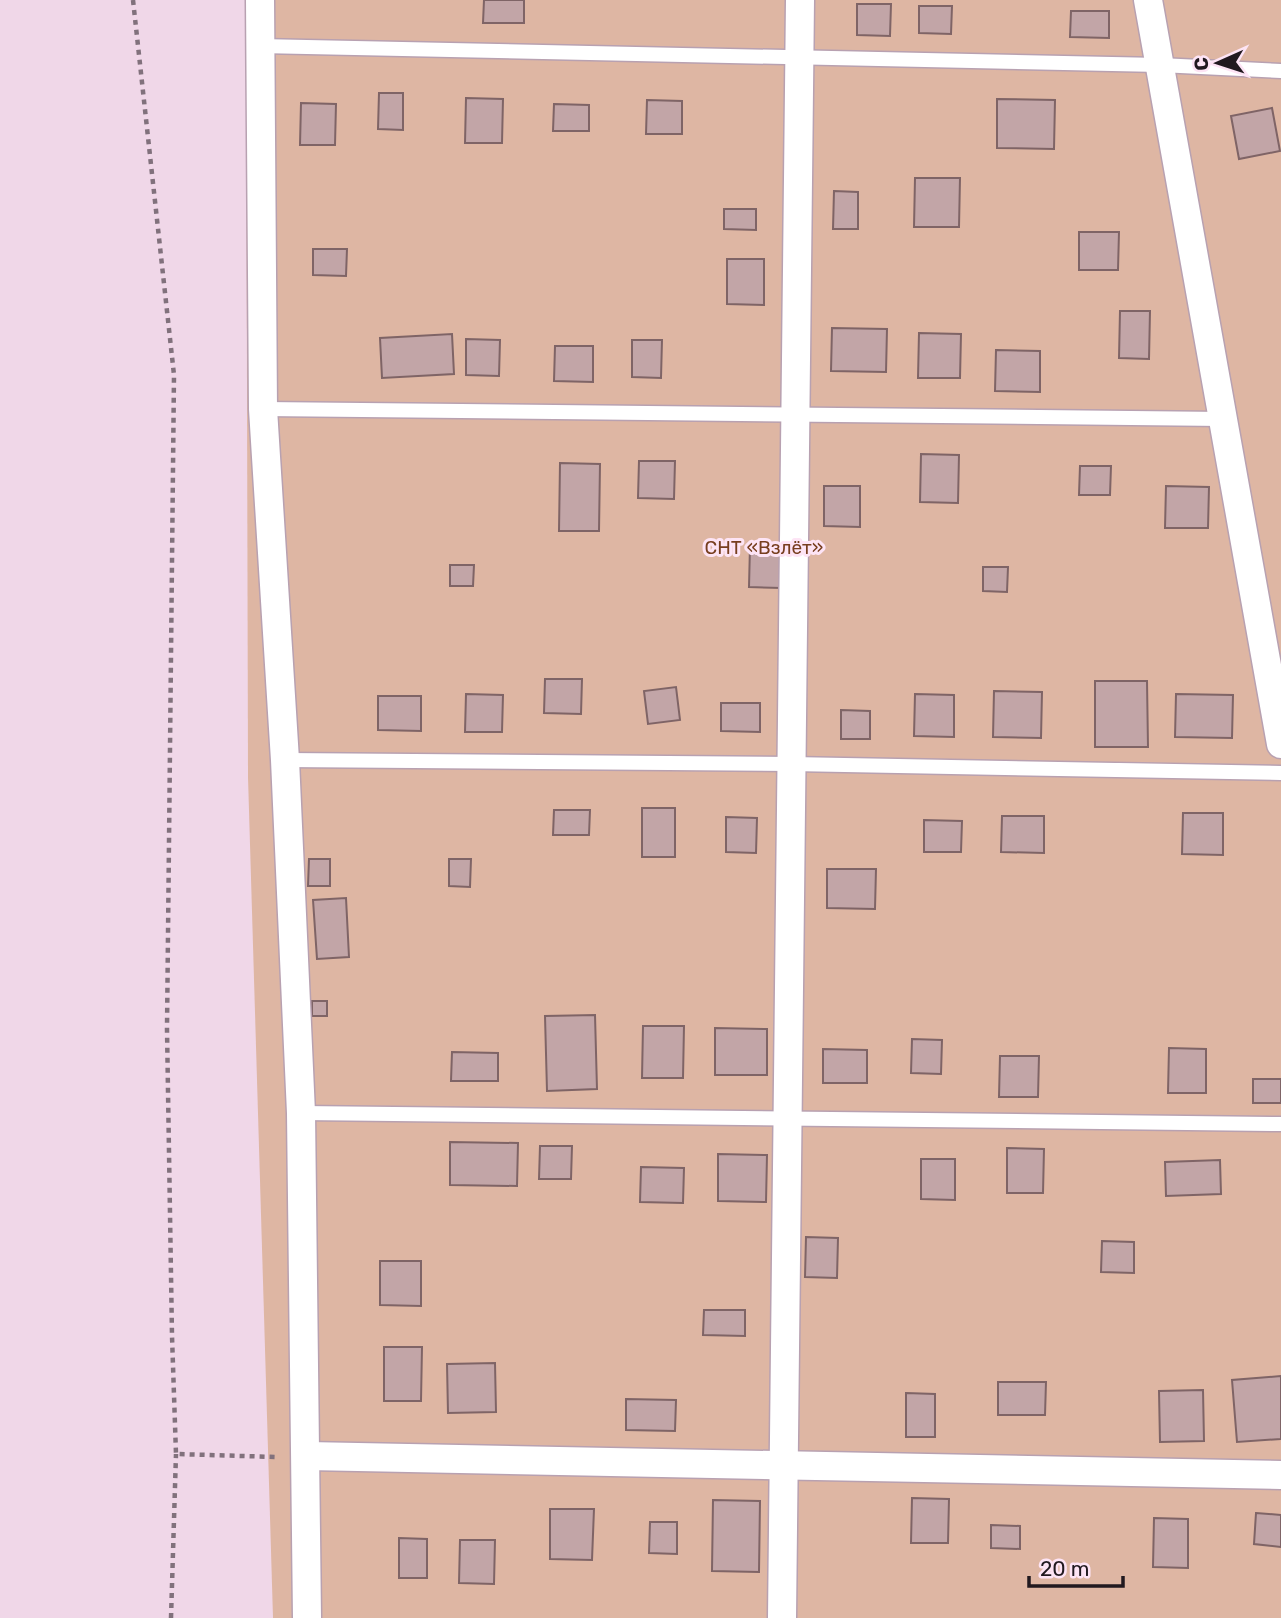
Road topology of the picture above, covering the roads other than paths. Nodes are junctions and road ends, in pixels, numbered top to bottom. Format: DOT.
graph roads {
  1 [pos="260,0"];
  2 [pos="800,0"];
  3 [pos="1148,0"];
  4 [pos="259,46"];
  5 [pos="799,58"];
  6 [pos="1160,65"];
  7 [pos="1281,71"];
  8 [pos="263,409"];
  9 [pos="795,413"];
  10 [pos="1223,419"];
  11 [pos="1281,744"];
  12 [pos="285,760"];
  13 [pos="792,764"];
  14 [pos="1281,773"];
  15 [pos="301,1113"];
  16 [pos="787,1118"];
  17 [pos="1281,1124"];
  18 [pos="307,1456"];
  19 [pos="784,1466"];
  20 [pos="1281,1475"];
  21 [pos="307,1618"];
  22 [pos="782,1618"];
  1 -- 4 [label="street"];
  2 -- 5 [label="street"];
  3 -- 6 [label="street"];
  4 -- 5 [label="lane"];
  4 -- 8 [label="street"];
  5 -- 6 [label="lane"];
  5 -- 9 [label="street"];
  6 -- 7 [label="lane"];
  6 -- 10 [label="street"];
  8 -- 9 [label="lane"];
  8 -- 12 [label="street"];
  9 -- 10 [label="lane"];
  9 -- 13 [label="street"];
  10 -- 11 [label="street"];
  12 -- 13 [label="lane"];
  12 -- 15 [label="street"];
  13 -- 14 [label="lane"];
  13 -- 16 [label="street"];
  15 -- 16 [label="lane"];
  15 -- 18 [label="street"];
  16 -- 17 [label="lane"];
  16 -- 19 [label="street"];
  18 -- 19 [label="street"];
  18 -- 21 [label="street"];
  19 -- 20 [label="street"];
  19 -- 22 [label="street"];
}
